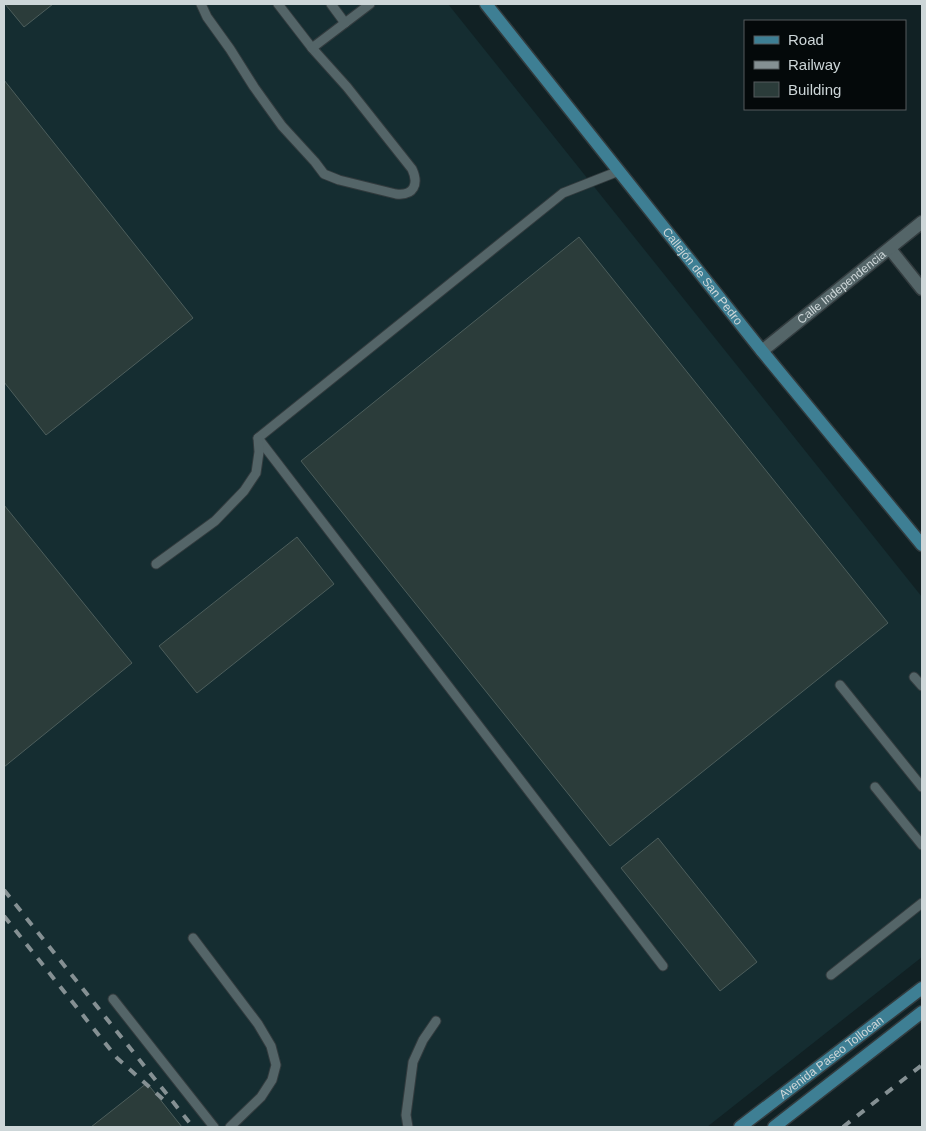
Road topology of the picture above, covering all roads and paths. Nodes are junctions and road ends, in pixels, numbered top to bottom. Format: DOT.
graph roads {
  1 [pos="201,4"];
  2 [pos="278,4"];
  3 [pos="331,4"];
  4 [pos="370,4"];
  5 [pos="486,4"];
  6 [pos="345,23"];
  7 [pos="312,48"];
  8 [pos="619,171"];
  9 [pos="922,222"];
  10 [pos="890,249"];
  11 [pos="922,289"];
  12 [pos="762,351"];
  13 [pos="258,438"];
  14 [pos="922,545"];
  15 [pos="156,564"];
  16 [pos="914,677"];
  17 [pos="840,685"];
  18 [pos="922,686"];
  19 [pos="875,787"];
  20 [pos="922,787"];
  21 [pos="922,845"];
  22 [pos="922,903"];
  23 [pos="193,938"];
  24 [pos="663,966"];
  25 [pos="831,975"];
  26 [pos="922,988"];
  27 [pos="113,999"];
  28 [pos="922,1012"];
  29 [pos="436,1021"];
  30 [pos="214,1127"];
  31 [pos="230,1127"];
  32 [pos="408,1127"];
  33 [pos="740,1127"];
  34 [pos="774,1127"];
  1 -- 7 [label="lane"];
  2 -- 7 [label="lane"];
  3 -- 6 [label="lane"];
  4 -- 6 [label="lane"];
  5 -- 8 [label="main road, Callejón de San Pedro"];
  6 -- 7 [label="lane"];
  8 -- 12 [label="main road, Callejón de San Pedro"];
  8 -- 13 [label="lane"];
  9 -- 10 [label="street, Calle Independencia"];
  10 -- 11 [label="street"];
  10 -- 12 [label="street, Calle Independencia"];
  12 -- 14 [label="main road, Callejón de San Pedro"];
  13 -- 15 [label="lane"];
  13 -- 24 [label="lane"];
  16 -- 18 [label="lane"];
  17 -- 20 [label="lane"];
  19 -- 21 [label="lane"];
  22 -- 25 [label="lane"];
  23 -- 31 [label="lane"];
  26 -- 33 [label="main road, Avenida Paseo Tollocan"];
  27 -- 30 [label="lane"];
  28 -- 34 [label="main road, Avenida Paseo Tollocan"];
  29 -- 32 [label="lane"];
}
